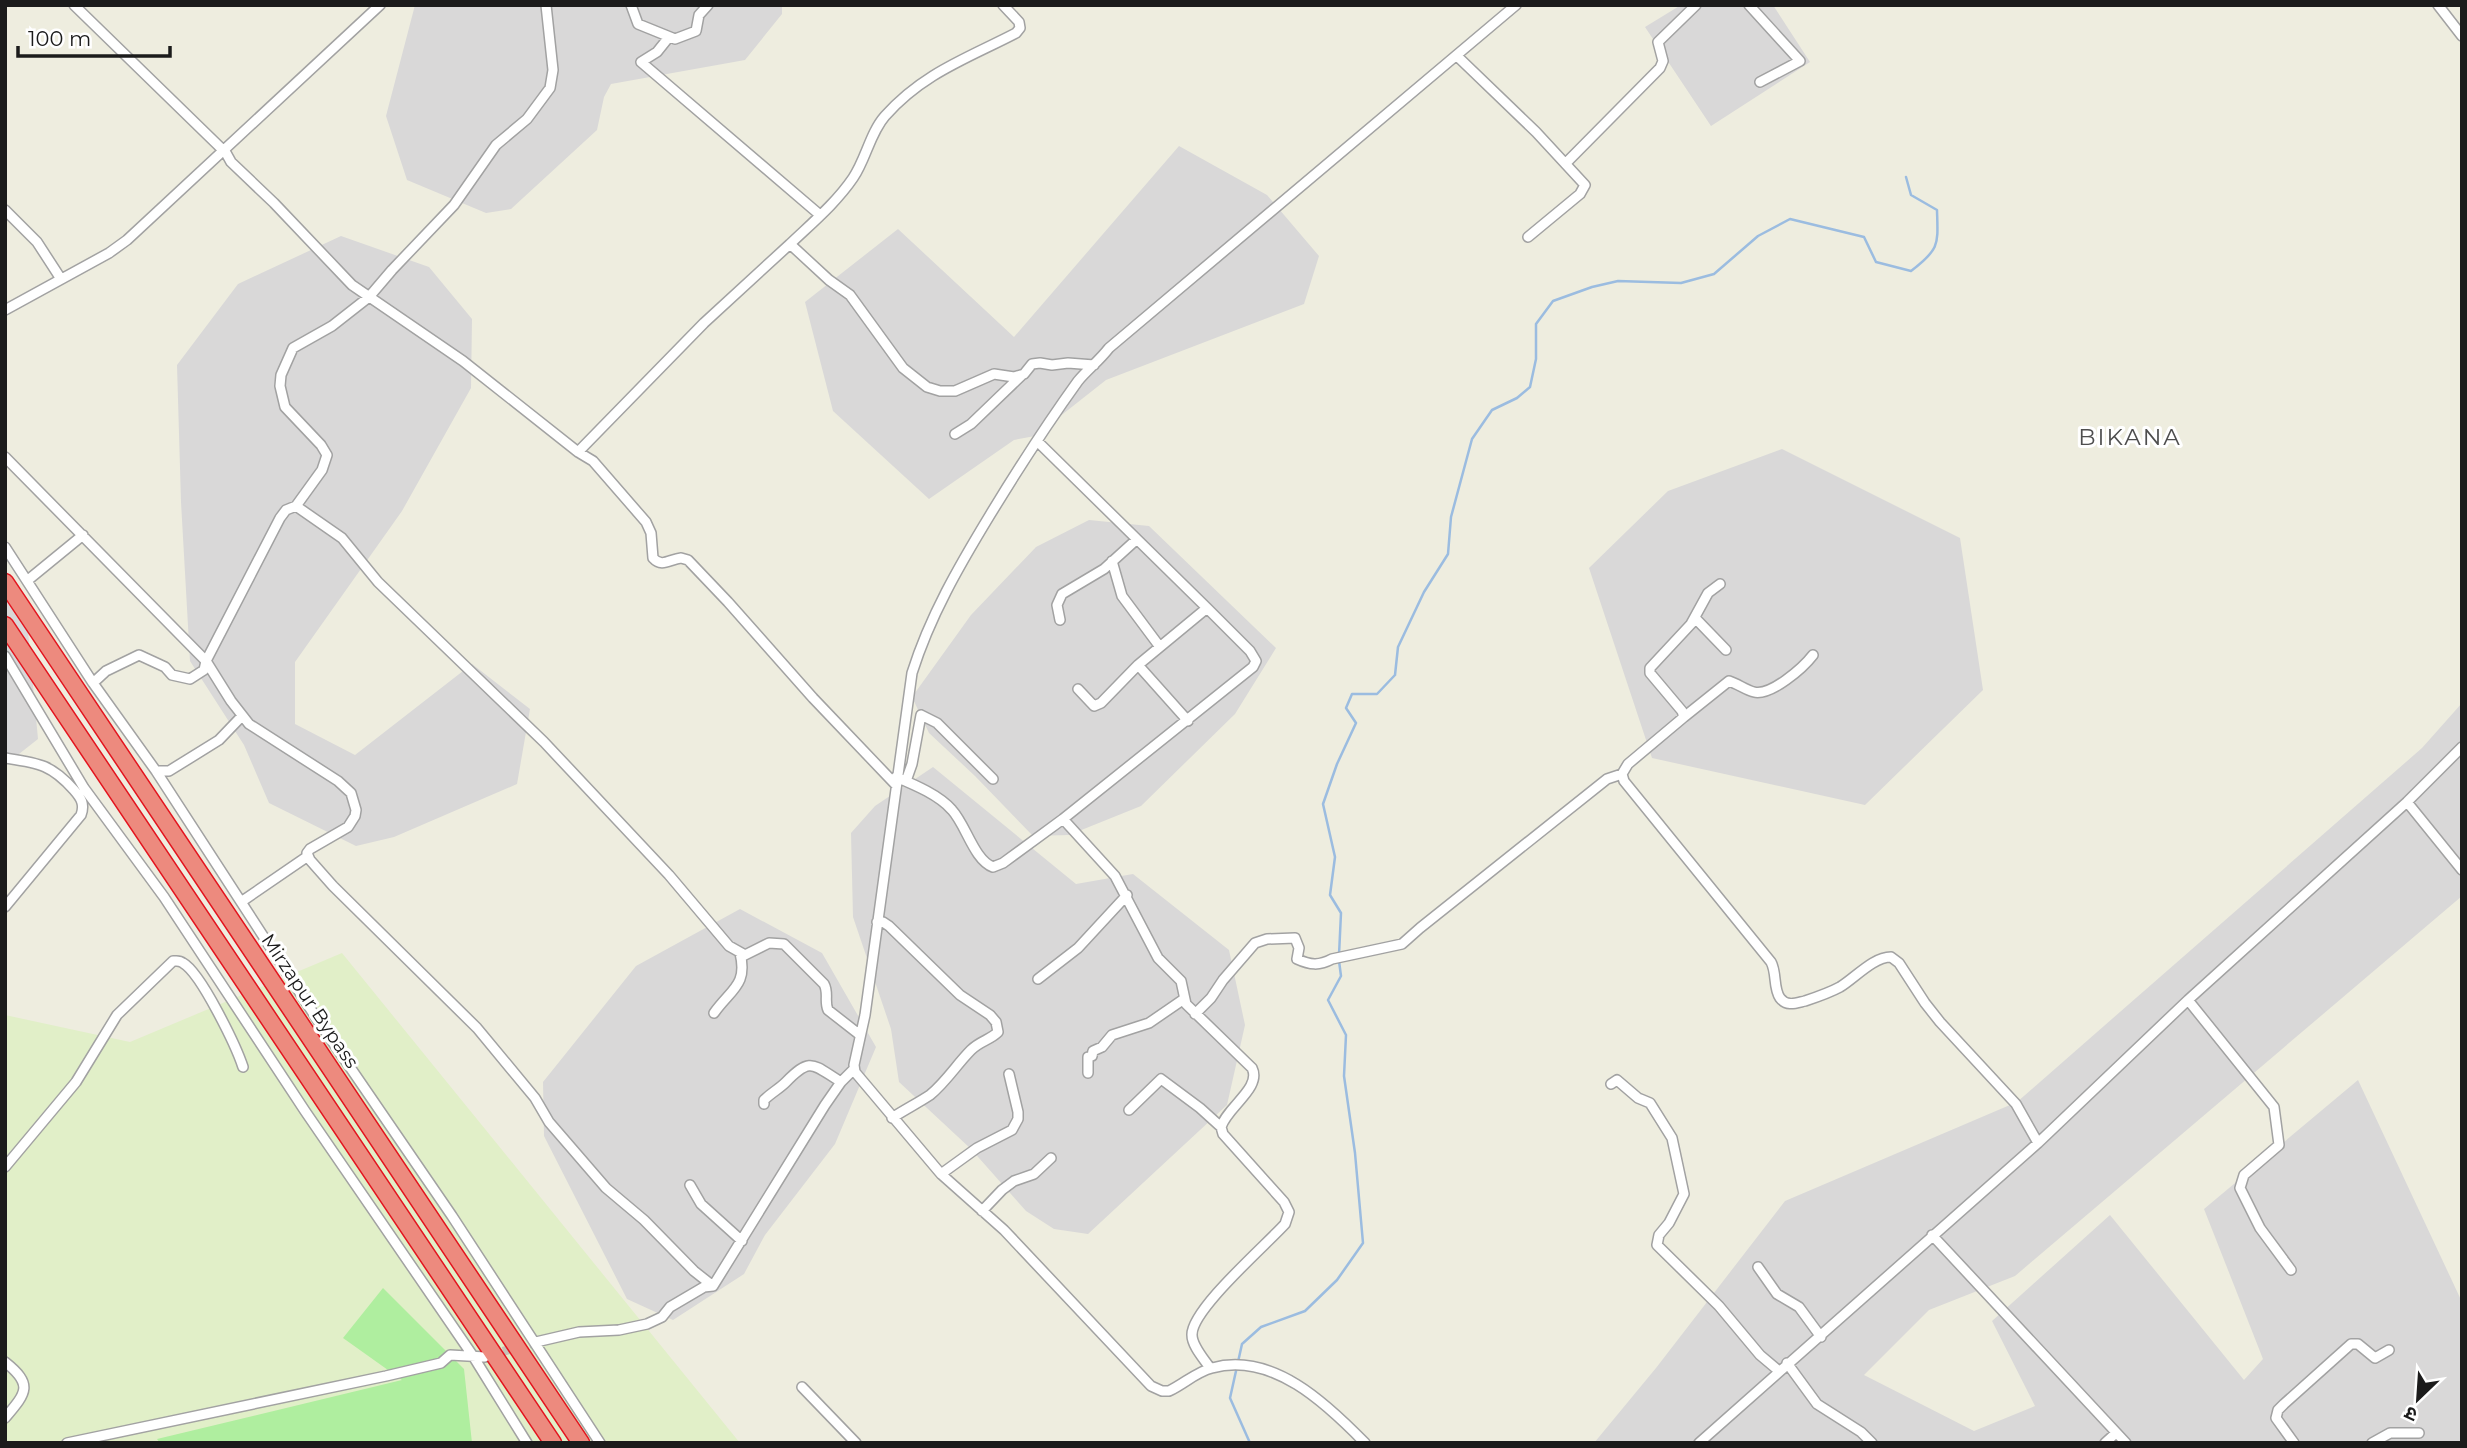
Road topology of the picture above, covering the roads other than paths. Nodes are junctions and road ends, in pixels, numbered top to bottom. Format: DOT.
graph roads {
  1 [pos="74,5"];
  2 [pos="380,5"];
  3 [pos="546,5"];
  4 [pos="631,5"];
  5 [pos="708,5"];
  6 [pos="1003,5"];
  7 [pos="1516,5"];
  8 [pos="1696,5"];
  9 [pos="1749,5"];
  10 [pos="2438,5"];
  11 [pos="2462,36"];
  12 [pos="669,37"];
  13 [pos="1457,56"];
  14 [pos="1759,82"];
  15 [pos="225,152"];
  16 [pos="1566,163"];
  17 [pos="5,210"];
  18 [pos="820,215"];
  19 [pos="1528,237"];
  20 [pos="790,244"];
  21 [pos="61,279"];
  22 [pos="369,297"];
  23 [pos="5,310"];
  24 [pos="1096,366"];
  25 [pos="1024,374"];
  26 [pos="955,434"];
  27 [pos="1037,442"];
  28 [pos="578,452"];
  29 [pos="5,457"];
  30 [pos="296,506"];
  31 [pos="83,535"];
  32 [pos="1136,540"];
  33 [pos="5,547"];
  34 [pos="1112,561"];
  35 [pos="28,580"];
  36 [pos="5,582"];
  37 [pos="1720,584"];
  38 [pos="1207,608"];
  39 [pos="1060,620"];
  40 [pos="1694,620"];
  41 [pos="5,625"];
  42 [pos="1160,647"];
  43 [pos="1726,650"];
  44 [pos="1813,655"];
  45 [pos="5,656"];
  46 [pos="206,661"];
  47 [pos="1138,665"];
  48 [pos="93,683"];
  49 [pos="1079,689"];
  50 [pos="242,716"];
  51 [pos="1684,717"];
  52 [pos="1188,721"];
  53 [pos="2462,747"];
  54 [pos="5,758"];
  55 [pos="156,771"];
  56 [pos="1622,775"];
  57 [pos="993,779"];
  58 [pos="900,781"];
  59 [pos="2407,802"];
  60 [pos="1063,819"];
  61 [pos="308,856"];
  62 [pos="2462,870"];
  63 [pos="1127,895"];
  64 [pos="241,902"];
  65 [pos="5,907"];
  66 [pos="877,922"];
  67 [pos="199,951"];
  68 [pos="740,953"];
  69 [pos="182,962"];
  70 [pos="1038,979"];
  71 [pos="1184,999"];
  72 [pos="2188,1000"];
  73 [pos="714,1013"];
  74 [pos="1195,1014"];
  75 [pos="860,1035"];
  76 [pos="243,1067"];
  77 [pos="854,1069"];
  78 [pos="1088,1073"];
  79 [pos="1009,1074"];
  80 [pos="841,1082"];
  81 [pos="1611,1084"];
  82 [pos="764,1104"];
  83 [pos="1129,1110"];
  84 [pos="892,1118"];
  85 [pos="1220,1127"];
  86 [pos="2038,1143"];
  87 [pos="1051,1158"];
  88 [pos="5,1167"];
  89 [pos="941,1174"];
  90 [pos="690,1185"];
  91 [pos="982,1211"];
  92 [pos="1932,1235"];
  93 [pos="742,1241"];
  94 [pos="1758,1268"];
  95 [pos="2291,1270"];
  96 [pos="713,1286"];
  97 [pos="1822,1337"];
  98 [pos="536,1342"];
  99 [pos="2389,1350"];
  100 [pos="473,1356"];
  101 [pos="485,1357"];
  102 [pos="5,1362"];
  103 [pos="1787,1363"];
  104 [pos="1210,1368"];
  105 [pos="1779,1371"];
  106 [pos="803,1387"];
  107 [pos="5,1418"];
  108 [pos="2116,1433"];
  109 [pos="2419,1433"];
  110 [pos="67,1443"];
  111 [pos="527,1443"];
  112 [pos="553,1443"];
  113 [pos="581,1443"];
  114 [pos="600,1443"];
  115 [pos="856,1443"];
  116 [pos="1366,1443"];
  117 [pos="1699,1443"];
  118 [pos="1872,1443"];
  119 [pos="2105,1443"];
  120 [pos="2126,1443"];
  121 [pos="2294,1443"];
  122 [pos="2372,1443"];
  1 -- 15 [label="street"];
  2 -- 15 [label="street"];
  3 -- 22 [label="street"];
  4 -- 12 [label="street"];
  5 -- 12 [label="street"];
  6 -- 18 [label="street"];
  7 -- 13 [label="street"];
  8 -- 16 [label="street"];
  9 -- 14 [label="street"];
  10 -- 11 [label="street"];
  12 -- 18 [label="street"];
  13 -- 16 [label="street"];
  13 -- 24 [label="street"];
  15 -- 21 [label="street"];
  15 -- 22 [label="street"];
  16 -- 19 [label="street"];
  17 -- 21 [label="street"];
  18 -- 20 [label="street"];
  20 -- 25 [label="street"];
  20 -- 28 [label="street"];
  21 -- 23 [label="street"];
  22 -- 28 [label="street"];
  22 -- 30 [label="street"];
  24 -- 25 [label="street"];
  24 -- 27 [label="street"];
  25 -- 26 [label="street"];
  27 -- 32 [label="street"];
  27 -- 58 [label="street"];
  28 -- 58 [label="street"];
  29 -- 31 [label="street"];
  30 -- 46 [label="street"];
  30 -- 68 [label="street"];
  31 -- 35 [label="street"];
  31 -- 46 [label="street"];
  32 -- 34 [label="street"];
  32 -- 38 [label="street"];
  33 -- 35 [label="street"];
  34 -- 39 [label="street"];
  34 -- 42 [label="street"];
  35 -- 48 [label="street"];
  36 -- 113 [label="highway, Mirzapur Bypass"];
  37 -- 40 [label="street"];
  38 -- 42 [label="street"];
  38 -- 52 [label="street"];
  40 -- 43 [label="street"];
  40 -- 51 [label="street"];
  41 -- 112 [label="highway"];
  42 -- 47 [label="street"];
  44 -- 51 [label="street"];
  45 -- 67 [label="street"];
  46 -- 48 [label="street"];
  46 -- 50 [label="street"];
  47 -- 49 [label="street"];
  47 -- 52 [label="street"];
  48 -- 55 [label="street"];
  50 -- 55 [label="street"];
  50 -- 61 [label="street"];
  51 -- 56 [label="street"];
  52 -- 60 [label="street"];
  53 -- 59 [label="street"];
  54 -- 65 [label="street"];
  55 -- 64 [label="street"];
  56 -- 74 [label="street"];
  56 -- 86 [label="street"];
  57 -- 58 [label="street"];
  58 -- 60 [label="street"];
  58 -- 66 [label="street"];
  59 -- 62 [label="street"];
  59 -- 72 [label="street"];
  60 -- 63 [label="street"];
  61 -- 64 [label="street"];
  61 -- 96 [label="street"];
  63 -- 70 [label="street"];
  63 -- 71 [label="street"];
  64 -- 114 [label="street"];
  66 -- 75 [label="street"];
  66 -- 84 [label="street"];
  67 -- 69 [label="street"];
  67 -- 100 [label="street"];
  68 -- 73 [label="street"];
  68 -- 75 [label="street"];
  69 -- 76 [label="street"];
  69 -- 88 [label="street"];
  71 -- 74 [label="street"];
  71 -- 78 [label="street"];
  72 -- 86 [label="street"];
  72 -- 95 [label="street"];
  74 -- 85 [label="street"];
  75 -- 77 [label="street"];
  77 -- 80 [label="street"];
  77 -- 84 [label="street"];
  79 -- 89 [label="street"];
  80 -- 82 [label="street"];
  80 -- 93 [label="street"];
  81 -- 105 [label="street"];
  83 -- 85 [label="street"];
  84 -- 89 [label="street"];
  85 -- 104 [label="street"];
  86 -- 92 [label="street"];
  87 -- 91 [label="street"];
  89 -- 91 [label="street"];
  90 -- 93 [label="street"];
  91 -- 104 [label="street"];
  92 -- 97 [label="street"];
  92 -- 108 [label="street"];
  93 -- 96 [label="street"];
  94 -- 97 [label="street"];
  96 -- 98 [label="street"];
  97 -- 103 [label="street"];
  99 -- 121 [label="street"];
  100 -- 101 [label="street"];
  100 -- 110 [label="street"];
  100 -- 111 [label="street"];
  102 -- 107 [label="street"];
  103 -- 105 [label="street"];
  103 -- 118 [label="street"];
  104 -- 116 [label="street"];
  105 -- 117 [label="street"];
  106 -- 115 [label="street"];
  108 -- 119 [label="street"];
  108 -- 120 [label="street"];
  109 -- 122 [label="street"];
}
